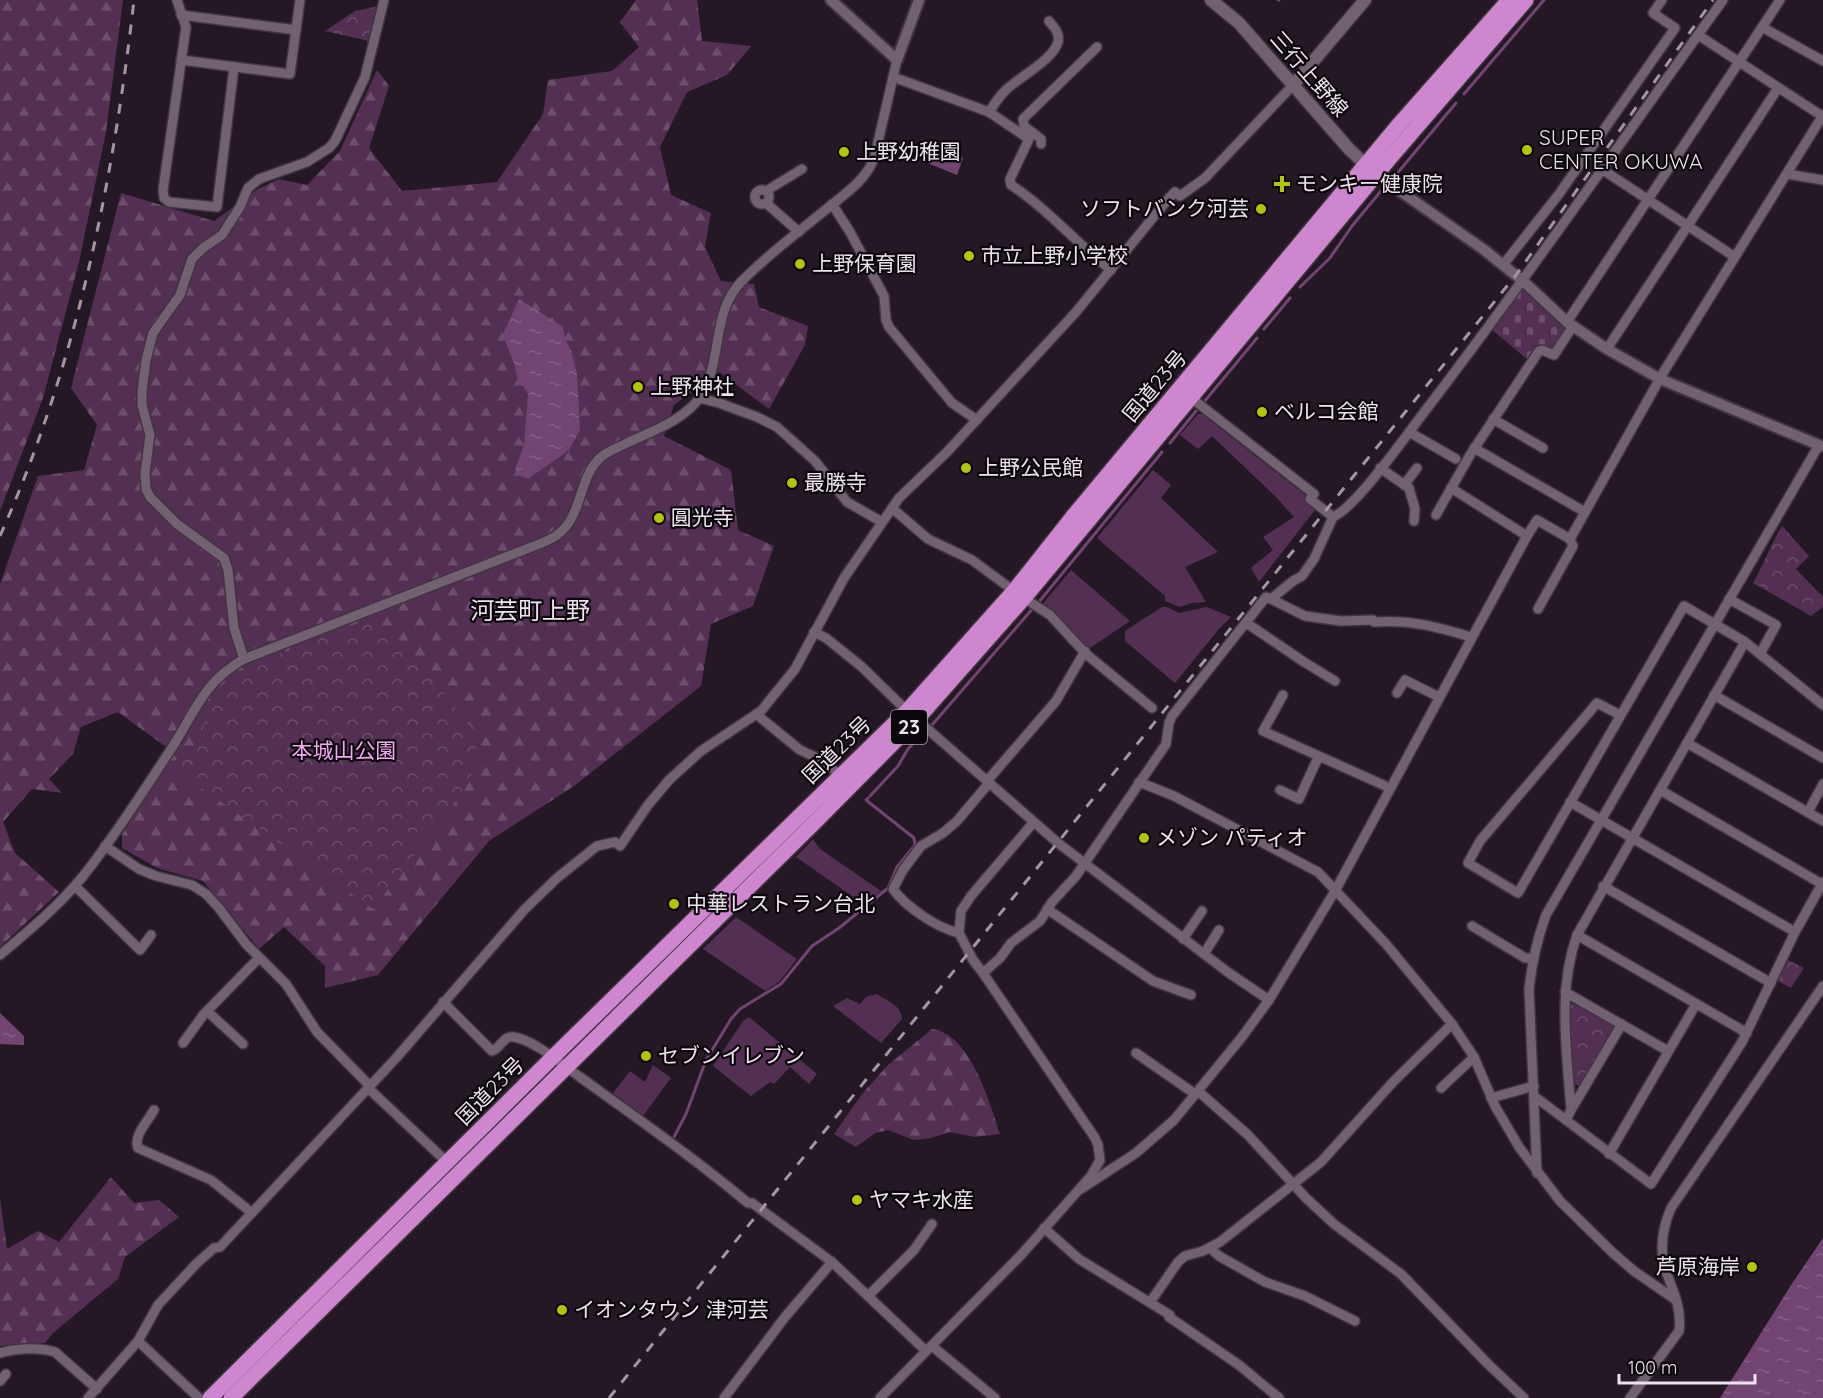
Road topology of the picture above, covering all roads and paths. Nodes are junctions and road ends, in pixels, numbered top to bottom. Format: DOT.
graph roads {
  1 [pos="177,0"];
  2 [pos="300,0"];
  3 [pos="384,0"];
  4 [pos="831,0"];
  5 [pos="919,0"];
  6 [pos="1211,0"];
  7 [pos="1365,0"];
  8 [pos="1509,0"];
  9 [pos="1526,0"];
  10 [pos="1662,0"];
  11 [pos="1723,0"];
  12 [pos="1780,0"];
  13 [pos="181,15"];
  14 [pos="1049,21"];
  15 [pos="1762,27"];
  16 [pos="296,30"];
  17 [pos="1698,35"];
  18 [pos="1097,47"];
  19 [pos="181,60"];
  20 [pos="897,60"];
  21 [pos="1823,61"];
  22 [pos="1739,62"];
  23 [pos="234,67"];
  24 [pos="893,77"];
  25 [pos="1294,84"];
  26 [pos="1778,88"];
  27 [pos="989,112"];
  28 [pos="1822,116"];
  29 [pos="1041,144"];
  30 [pos="802,169"];
  31 [pos="1371,170"];
  32 [pos="1603,170"];
  33 [pos="1786,174"];
  34 [pos="1823,180"];
  35 [pos="1648,200"];
  36 [pos="832,204"];
  37 [pos="1688,226"];
  38 [pos="798,232"];
  39 [pos="1735,257"];
  40 [pos="1503,265"];
  41 [pos="1111,270"];
  42 [pos="1523,281"];
  43 [pos="1570,324"];
  44 [pos="1607,349"];
  45 [pos="1660,379"];
  46 [pos="1190,397"];
  47 [pos="699,398"];
  48 [pos="1493,419"];
  49 [pos="977,420"];
  50 [pos="1409,432"];
  51 [pos="1821,446"];
  52 [pos="1474,448"];
  53 [pos="1543,448"];
  54 [pos="1456,459"];
  55 [pos="1380,468"];
  56 [pos="1417,468"];
  57 [pos="1404,485"];
  58 [pos="1450,488"];
  59 [pos="892,508"];
  60 [pos="1585,512"];
  61 [pos="1436,515"];
  62 [pos="1333,517"];
  63 [pos="1414,521"];
  64 [pos="882,522"];
  65 [pos="1527,536"];
  66 [pos="1570,539"];
  67 [pos="1019,594"];
  68 [pos="1271,599"];
  69 [pos="1729,599"];
  70 [pos="1538,609"];
  71 [pos="1245,624"];
  72 [pos="1715,624"];
  73 [pos="814,632"];
  74 [pos="1471,637"];
  75 [pos="1745,642"];
  76 [pos="1085,651"];
  77 [pos="1760,654"];
  78 [pos="244,659"];
  79 [pos="1335,681"];
  80 [pos="1397,693"];
  81 [pos="1283,695"];
  82 [pos="1714,695"];
  83 [pos="1439,697"];
  84 [pos="1823,705"];
  85 [pos="1152,708"];
  86 [pos="756,714"];
  87 [pos="912,715"];
  88 [pos="1620,715"];
  89 [pos="1687,743"];
  90 [pos="1320,757"];
  91 [pos="1823,758"];
  92 [pos="841,776"];
  93 [pos="988,782"];
  94 [pos="1139,782"];
  95 [pos="1823,784"];
  96 [pos="1390,788"];
  97 [pos="1280,790"];
  98 [pos="1660,790"];
  99 [pos="1570,802"];
  100 [pos="1808,812"];
  101 [pos="1602,819"];
  102 [pos="1823,821"];
  103 [pos="1033,823"];
  104 [pos="1632,837"];
  105 [pos="105,846"];
  106 [pos="1085,864"];
  107 [pos="1822,883"];
  108 [pos="75,886"];
  109 [pos="1603,886"];
  110 [pos="1335,891"];
  111 [pos="1047,909"];
  112 [pos="1202,911"];
  113 [pos="1472,926"];
  114 [pos="1219,930"];
  115 [pos="1795,932"];
  116 [pos="959,933"];
  117 [pos="151,934"];
  118 [pos="1577,935"];
  119 [pos="1183,939"];
  120 [pos="1204,954"];
  121 [pos="0,956"];
  122 [pos="259,958"];
  123 [pos="1533,958"];
  124 [pos="983,973"];
  125 [pos="1771,983"];
  126 [pos="1823,986"];
  127 [pos="1565,992"];
  128 [pos="1191,995"];
  129 [pos="1269,1000"];
  130 [pos="442,1002"];
  131 [pos="1696,1004"];
  132 [pos="207,1011"];
  133 [pos="1452,1024"];
  134 [pos="1622,1024"];
  135 [pos="1747,1033"];
  136 [pos="183,1043"];
  137 [pos="243,1044"];
  138 [pos="1668,1051"];
  139 [pos="1136,1053"];
  140 [pos="553,1057"];
  141 [pos="1474,1057"];
  142 [pos="567,1067"];
  143 [pos="369,1087"];
  144 [pos="1441,1088"];
  145 [pos="1534,1091"];
  146 [pos="1196,1093"];
  147 [pos="1491,1098"];
  148 [pos="154,1110"];
  149 [pos="1571,1110"];
  150 [pos="1566,1120"];
  151 [pos="1609,1154"];
  152 [pos="448,1163"];
  153 [pos="1537,1173"];
  154 [pos="1291,1184"];
  155 [pos="1081,1189"];
  156 [pos="252,1213"];
  157 [pos="932,1224"];
  158 [pos="1044,1228"];
  159 [pos="1210,1248"];
  160 [pos="832,1262"];
  161 [pos="868,1296"];
  162 [pos="1676,1300"];
  163 [pos="1151,1301"];
  164 [pos="1355,1321"];
  165 [pos="138,1341"];
  166 [pos="929,1348"];
  167 [pos="0,1353"];
  168 [pos="97,1389"];
  169 [pos="88,1398"];
  170 [pos="199,1398"];
  171 [pos="210,1398"];
  172 [pos="231,1398"];
  173 [pos="724,1398"];
  174 [pos="880,1398"];
  175 [pos="995,1398"];
  176 [pos="1279,1398"];
  177 [pos="1524,1398"];
  178 [pos="1630,1398"];
  1 -- 13 [label="street"];
  2 -- 16 [label="street"];
  3 -- 78 [label="street"];
  4 -- 20 [label="street"];
  5 -- 20 [label="street"];
  6 -- 25 [label="main road, 三行上野線"];
  7 -- 25 [label="main road"];
  8 -- 31 [label="highway, 国道23号 / 23"];
  9 -- 31 [label="highway, 国道23号 / 23"];
  10 -- 40 [label="street"];
  11 -- 17 [label="street"];
  12 -- 15 [label="street"];
  13 -- 16 [label="street"];
  13 -- 19 [label="street"];
  14 -- 27 [label="street"];
  15 -- 21 [label="street"];
  15 -- 22 [label="street"];
  16 -- 23 [label="street"];
  17 -- 22 [label="street"];
  17 -- 32 [label="street"];
  18 -- 29 [label="street"];
  19 -- 23 [label="street"];
  19 -- 23 [label="street"];
  20 -- 24 [label="street"];
  22 -- 26 [label="street"];
  22 -- 35 [label="street"];
  24 -- 27 [label="street"];
  24 -- 36 [label="street"];
  25 -- 31 [label="main road, 三行上野線"];
  25 -- 41 [label="street"];
  26 -- 28 [label="street"];
  26 -- 37 [label="street"];
  27 -- 41 [label="street"];
  28 -- 33 [label="street"];
  30 -- 38 [label="street"];
  31 -- 40 [label="street"];
  31 -- 46 [label="highway, 国道23号 / 23"];
  31 -- 67 [label="highway, 国道23号 / 23"];
  32 -- 35 [label="street"];
  32 -- 42 [label="street"];
  33 -- 34 [label="street"];
  33 -- 39 [label="street"];
  35 -- 37 [label="street"];
  35 -- 43 [label="street"];
  36 -- 38 [label="street"];
  36 -- 49 [label="street"];
  37 -- 39 [label="street"];
  37 -- 44 [label="street"];
  38 -- 47 [label="street"];
  39 -- 45 [label="street"];
  40 -- 42 [label="street"];
  41 -- 49 [label="street"];
  42 -- 43 [label="street"];
  42 -- 50 [label="street"];
  43 -- 44 [label="street"];
  43 -- 48 [label="street"];
  44 -- 45 [label="street"];
  45 -- 51 [label="street"];
  45 -- 60 [label="street"];
  46 -- 62 [label="street"];
  46 -- 67 [label="highway, 国道23号 / 23"];
  47 -- 64 [label="street"];
  47 -- 78 [label="street"];
  48 -- 52 [label="street"];
  48 -- 53 [label="street"];
  49 -- 59 [label="street"];
  50 -- 54 [label="street"];
  50 -- 55 [label="street"];
  51 -- 69 [label="street"];
  52 -- 58 [label="street"];
  52 -- 60 [label="street"];
  55 -- 57 [label="street"];
  55 -- 62 [label="street"];
  56 -- 57 [label="street"];
  57 -- 63 [label="street"];
  58 -- 61 [label="street"];
  58 -- 65 [label="street"];
  59 -- 64 [label="street"];
  59 -- 67 [label="street"];
  60 -- 66 [label="street"];
  62 -- 68 [label="street"];
  64 -- 73 [label="street"];
  65 -- 66 [label="street"];
  65 -- 74 [label="street"];
  66 -- 70 [label="street"];
  67 -- 76 [label="street"];
  67 -- 87 [label="highway, 国道23号 / 23"];
  68 -- 71 [label="street"];
  68 -- 74 [label="street"];
  69 -- 72 [label="street"];
  69 -- 77 [label="street"];
  71 -- 79 [label="street"];
  71 -- 94 [label="street"];
  72 -- 75 [label="street"];
  72 -- 88 [label="street"];
  72 -- 101 [label="street"];
  73 -- 86 [label="street"];
  73 -- 87 [label="street"];
  74 -- 83 [label="street"];
  75 -- 77 [label="street"];
  75 -- 82 [label="street"];
  76 -- 85 [label="street"];
  76 -- 93 [label="street"];
  77 -- 84 [label="street"];
  78 -- 105 [label="street"];
  80 -- 83 [label="street"];
  81 -- 90 [label="street"];
  82 -- 89 [label="street"];
  82 -- 91 [label="street"];
  83 -- 96 [label="street"];
  86 -- 92 [label="street"];
  86 -- 130 [label="street"];
  87 -- 92 [label="highway, 国道23号 / 23"];
  87 -- 93 [label="street"];
  87 -- 142 [label="highway, 国道23号 / 23"];
  88 -- 99 [label="street"];
  88 -- 99 [label="street"];
  89 -- 98 [label="street"];
  89 -- 100 [label="street"];
  90 -- 96 [label="street"];
  90 -- 97 [label="street"];
  92 -- 140 [label="highway, 国道23号 / 23"];
  93 -- 103 [label="street"];
  93 -- 116 [label="street"];
  94 -- 106 [label="street"];
  94 -- 110 [label="street"];
  95 -- 100 [label="street"];
  96 -- 110 [label="street"];
  98 -- 104 [label="street"];
  98 -- 107 [label="street"];
  99 -- 101 [label="street"];
  100 -- 102 [label="street"];
  101 -- 104 [label="street"];
  101 -- 123 [label="street"];
  103 -- 106 [label="street"];
  103 -- 116 [label="street"];
  104 -- 109 [label="street"];
  104 -- 115 [label="street"];
  105 -- 108 [label="street"];
  105 -- 122 [label="street"];
  106 -- 111 [label="street"];
  106 -- 119 [label="street"];
  107 -- 115 [label="street"];
  108 -- 117 [label="street"];
  108 -- 121 [label="street"];
  109 -- 118 [label="street"];
  109 -- 125 [label="street"];
  110 -- 129 [label="street"];
  110 -- 133 [label="street"];
  111 -- 124 [label="street"];
  111 -- 128 [label="street"];
  112 -- 119 [label="street"];
  113 -- 123 [label="street"];
  114 -- 120 [label="street"];
  115 -- 125 [label="street"];
  116 -- 124 [label="street"];
  118 -- 127 [label="street"];
  118 -- 131 [label="street"];
  119 -- 120 [label="street"];
  120 -- 129 [label="street"];
  122 -- 132 [label="street"];
  122 -- 143 [label="street"];
  123 -- 145 [label="street"];
  124 -- 155 [label="street"];
  125 -- 135 [label="street"];
  126 -- 162 [label="street"];
  127 -- 134 [label="street"];
  127 -- 149 [label="street"];
  129 -- 146 [label="street"];
  130 -- 140 [label="street"];
  130 -- 143 [label="street"];
  131 -- 135 [label="street"];
  131 -- 138 [label="street"];
  132 -- 136 [label="street"];
  132 -- 137 [label="street"];
  133 -- 141 [label="street"];
  133 -- 154 [label="street"];
  134 -- 138 [label="street"];
  134 -- 149 [label="street"];
  135 -- 151 [label="street"];
  138 -- 151 [label="street"];
  139 -- 146 [label="street"];
  140 -- 142 [label="street"];
  140 -- 152 [label="highway, 国道23号 / 23"];
  141 -- 144 [label="street"];
  141 -- 147 [label="street"];
  142 -- 160 [label="street"];
  142 -- 172 [label="highway, 国道23号 / 23"];
  143 -- 152 [label="street"];
  143 -- 156 [label="street"];
  145 -- 147 [label="street"];
  145 -- 150 [label="street"];
  145 -- 153 [label="street"];
  146 -- 154 [label="street"];
  146 -- 155 [label="street"];
  147 -- 153 [label="street"];
  148 -- 156 [label="street"];
  149 -- 150 [label="street"];
  150 -- 151 [label="street"];
  152 -- 171 [label="highway, 国道23号 / 23"];
  153 -- 162 [label="street"];
  154 -- 159 [label="street"];
  154 -- 177 [label="street"];
  155 -- 158 [label="street"];
  156 -- 165 [label="street"];
  157 -- 161 [label="street"];
  158 -- 163 [label="street"];
  158 -- 166 [label="street"];
  159 -- 163 [label="street"];
  159 -- 164 [label="street"];
  160 -- 161 [label="street"];
  160 -- 173 [label="street"];
  161 -- 166 [label="street"];
  162 -- 178 [label="street"];
  163 -- 176 [label="street"];
  165 -- 168 [label="street"];
  165 -- 170 [label="street"];
  166 -- 174 [label="street"];
  166 -- 175 [label="street"];
  167 -- 168 [label="street"];
  168 -- 169 [label="street"];
}
